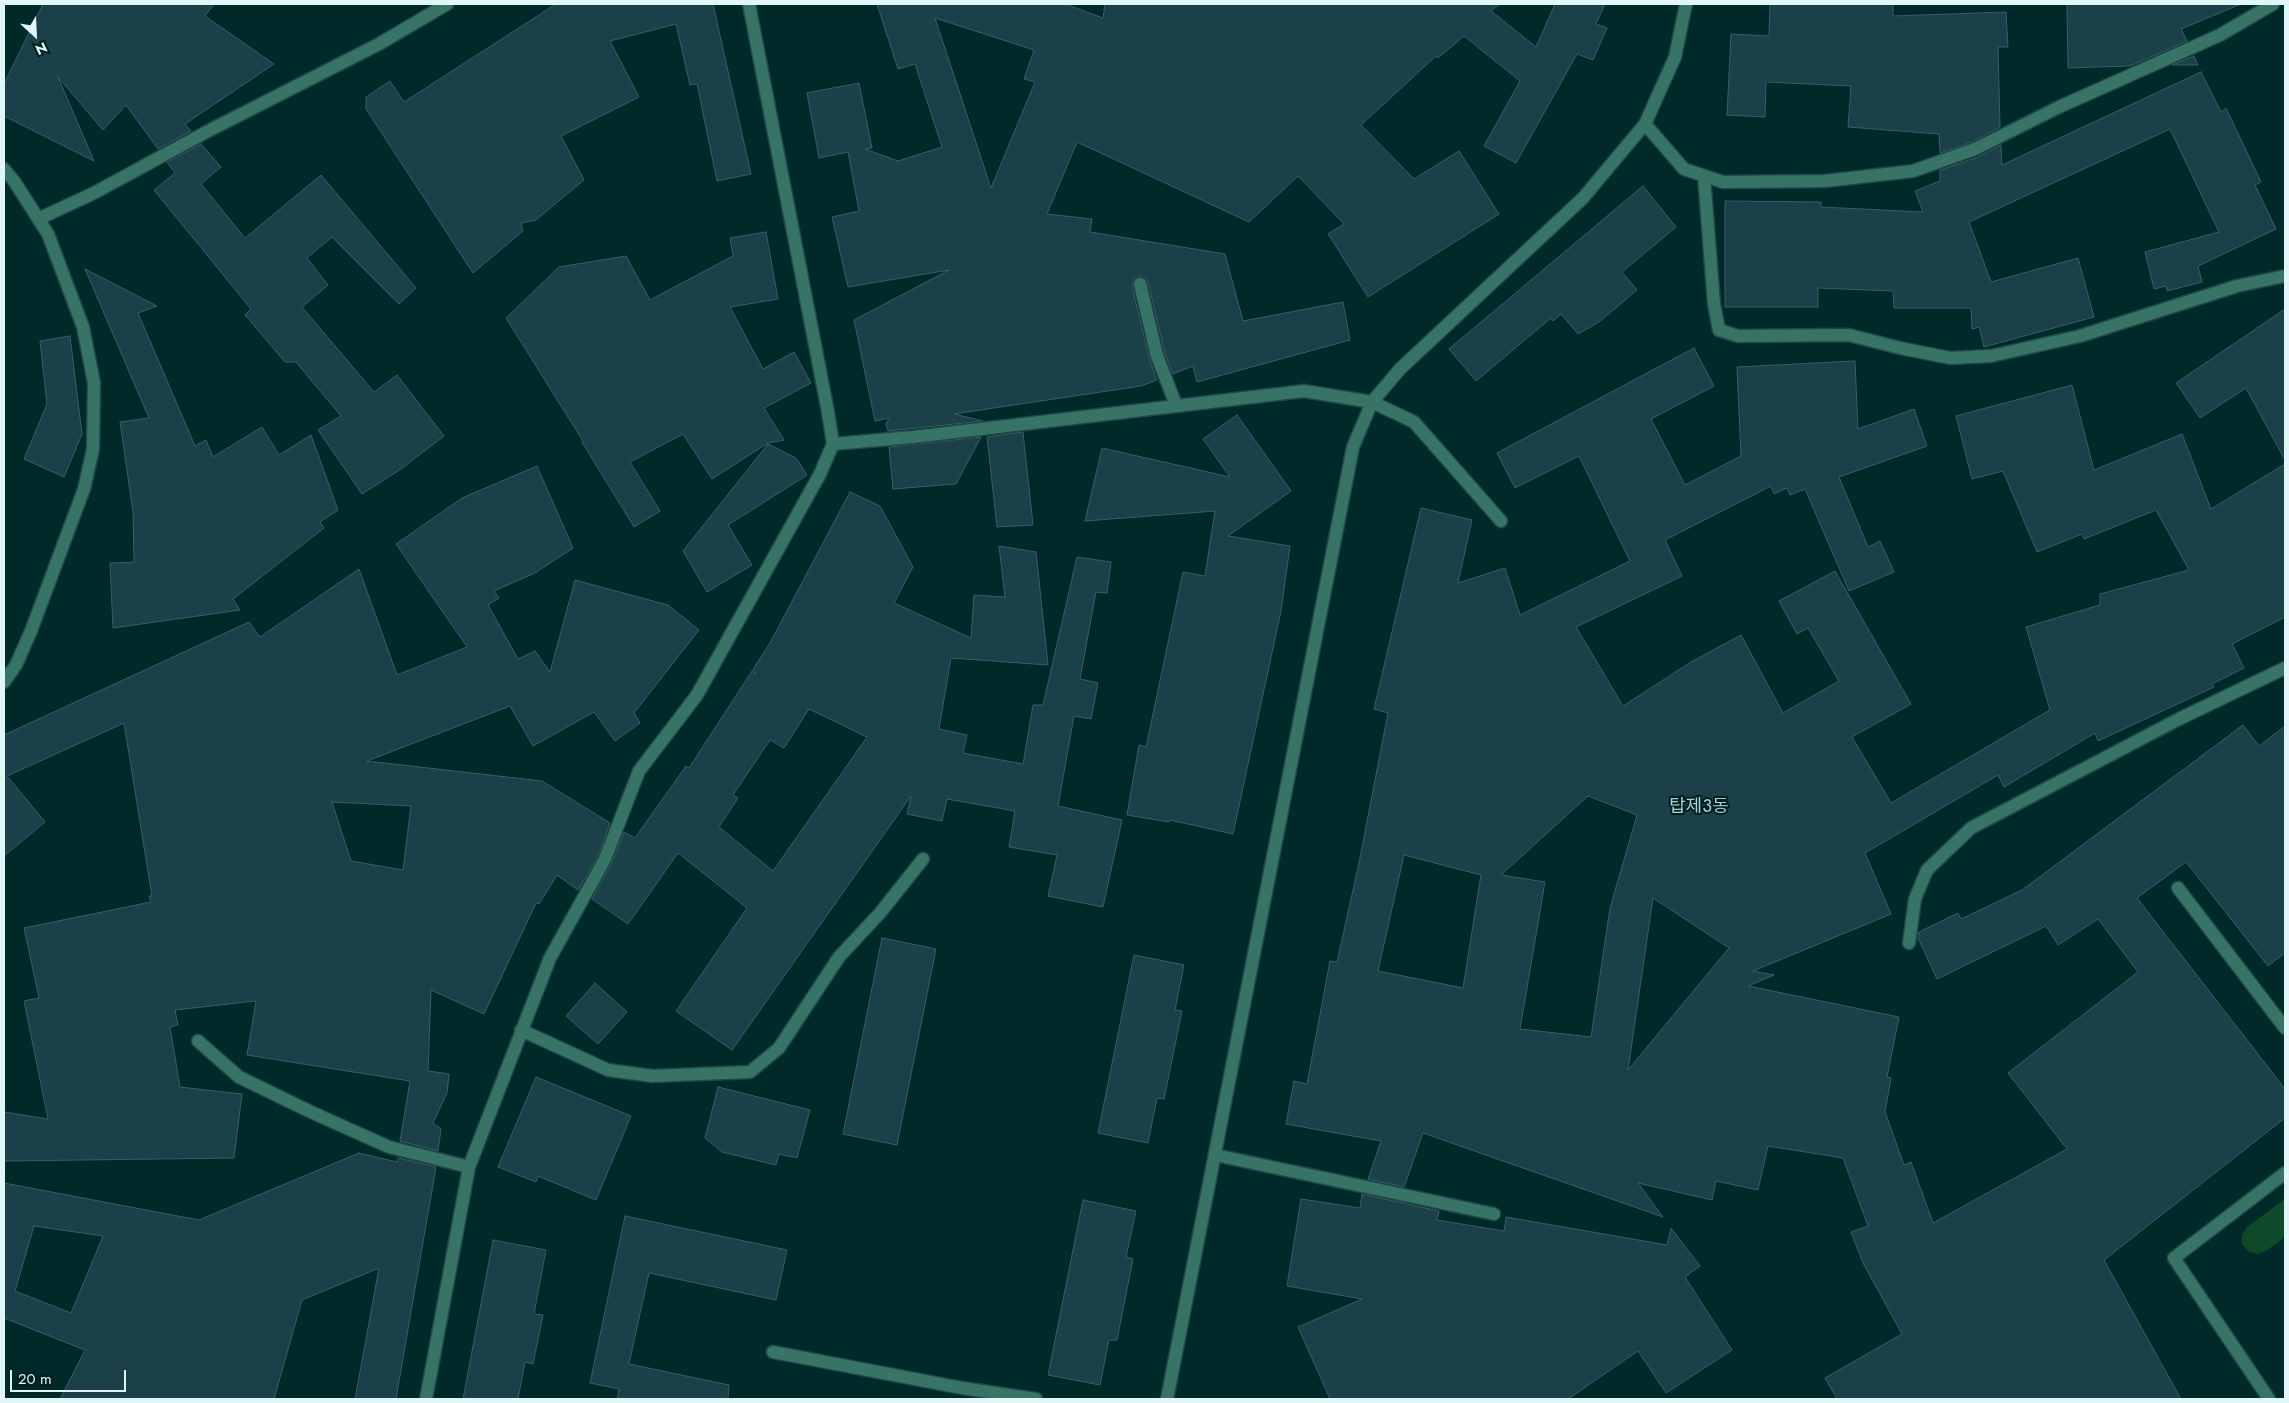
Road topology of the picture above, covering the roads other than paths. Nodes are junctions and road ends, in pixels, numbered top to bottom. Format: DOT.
graph roads {
  1 [pos="447,4"];
  2 [pos="749,4"];
  3 [pos="1686,4"];
  4 [pos="2273,4"];
  5 [pos="1644,124"];
  6 [pos="4,169"];
  7 [pos="1704,176"];
  8 [pos="38,219"];
  9 [pos="2285,276"];
  10 [pos="1140,284"];
  11 [pos="1372,402"];
  12 [pos="1176,406"];
  13 [pos="833,444"];
  14 [pos="1502,521"];
  15 [pos="2285,668"];
  16 [pos="4,682"];
  17 [pos="923,860"];
  18 [pos="2178,888"];
  19 [pos="1909,942"];
  20 [pos="2285,1028"];
  21 [pos="521,1030"];
  22 [pos="198,1041"];
  23 [pos="1215,1155"];
  24 [pos="469,1167"];
  25 [pos="2285,1173"];
  26 [pos="1494,1214"];
  27 [pos="773,1352"];
  28 [pos="426,1399"];
  29 [pos="1036,1399"];
  30 [pos="1167,1399"];
  31 [pos="2269,1399"];
  1 -- 8 [label="street"];
  2 -- 13 [label="street"];
  3 -- 5 [label="street"];
  4 -- 7 [label="street"];
  5 -- 7 [label="street"];
  5 -- 11 [label="street"];
  6 -- 8 [label="street"];
  7 -- 9 [label="street"];
  8 -- 16 [label="street"];
  10 -- 12 [label="street"];
  11 -- 12 [label="street"];
  11 -- 14 [label="street"];
  11 -- 23 [label="street"];
  12 -- 13 [label="street"];
  13 -- 21 [label="street"];
  15 -- 19 [label="street"];
  17 -- 21 [label="street"];
  18 -- 20 [label="street"];
  21 -- 24 [label="street"];
  22 -- 24 [label="street"];
  23 -- 26 [label="street"];
  23 -- 30 [label="street"];
  24 -- 28 [label="street"];
  25 -- 31 [label="street"];
  27 -- 29 [label="street"];
}
